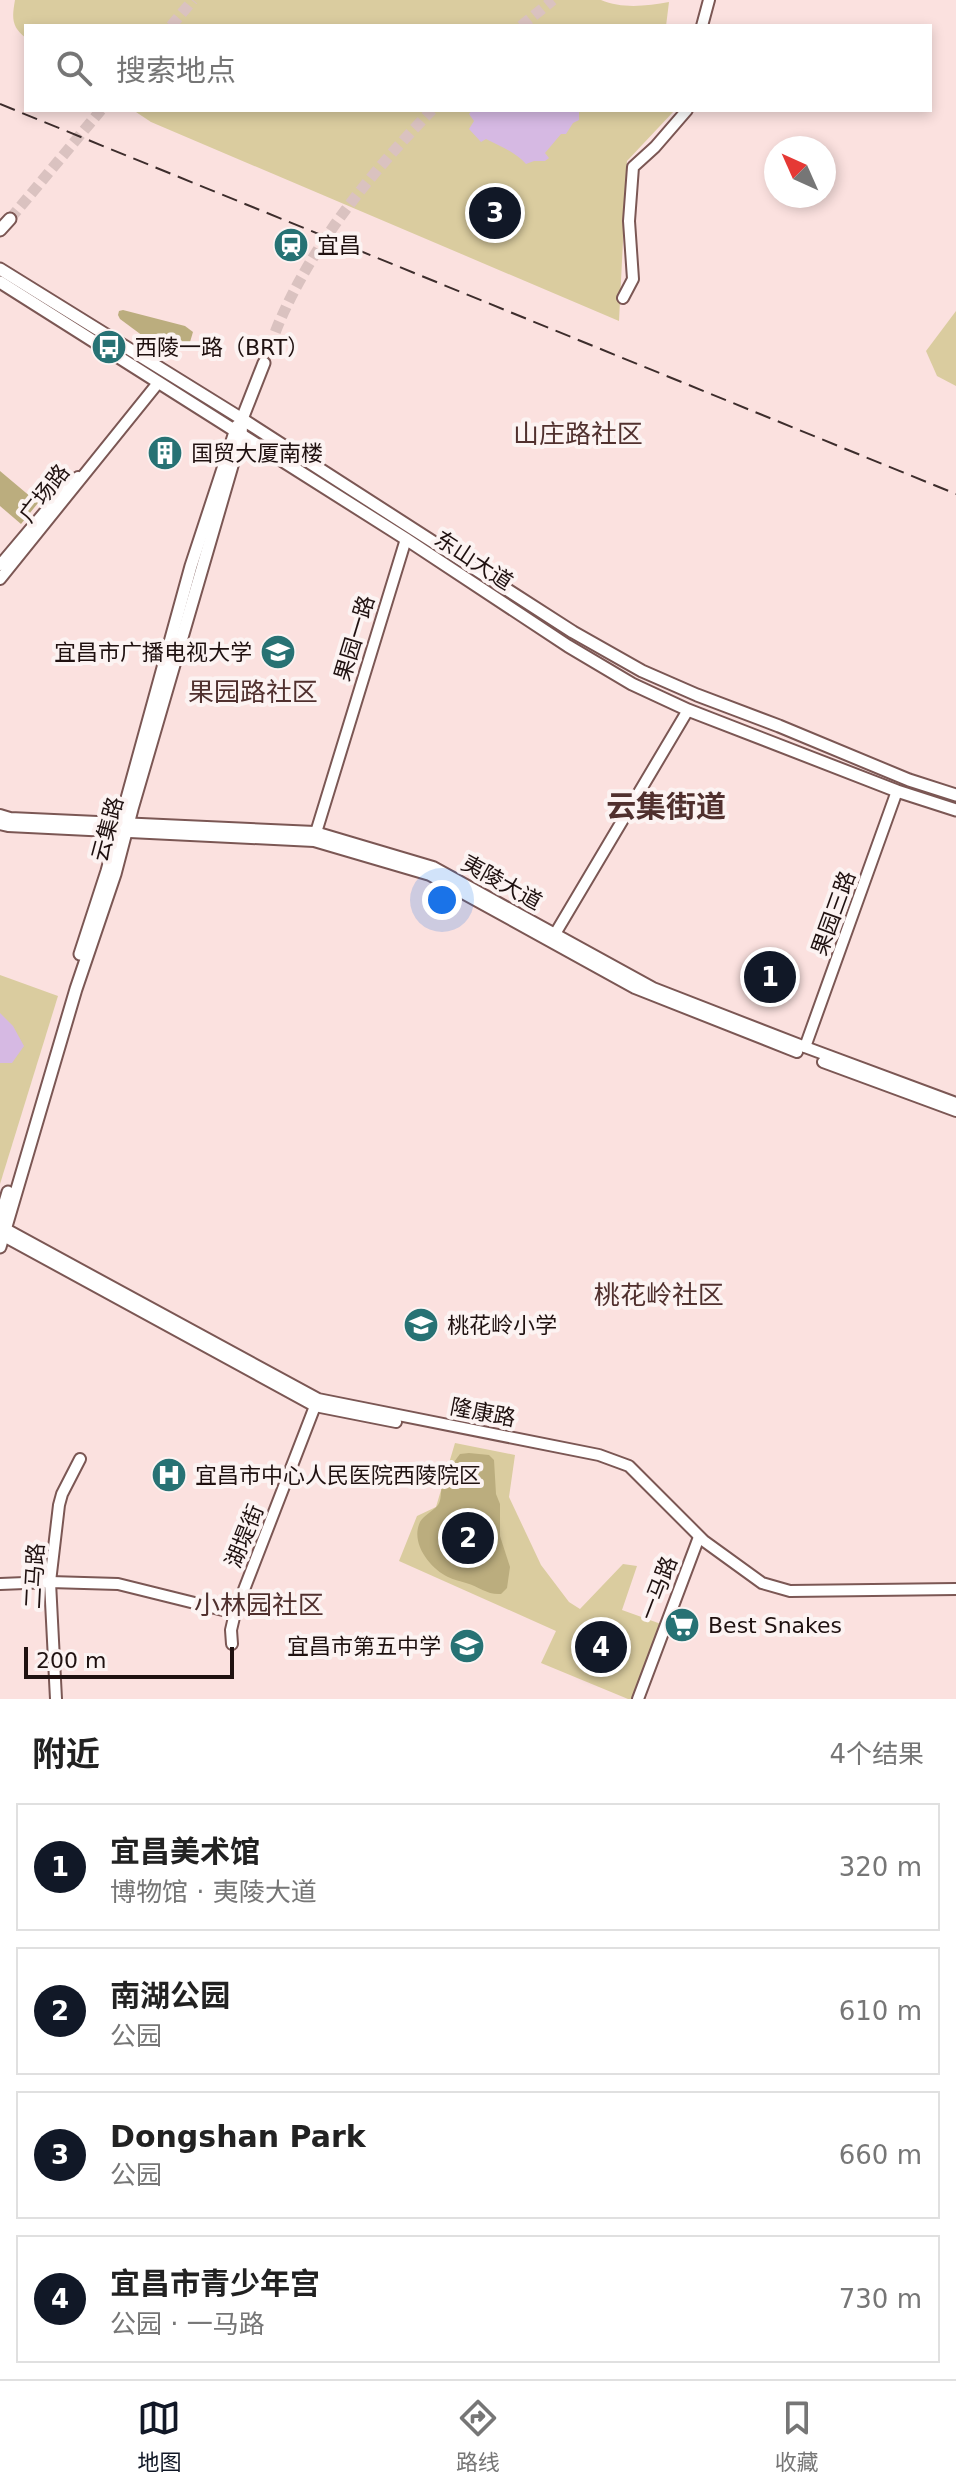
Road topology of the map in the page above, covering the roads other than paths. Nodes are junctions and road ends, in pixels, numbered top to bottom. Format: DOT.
graph roads {
  1 [pos="709,0"];
  2 [pos="703,24"];
  3 [pos="685,112"];
  4 [pos="0,269"];
  5 [pos="0,283"];
  6 [pos="623,298"];
  7 [pos="264,363"];
  8 [pos="158,383"];
  9 [pos="242,419"];
  10 [pos="238,433"];
  11 [pos="88,468"];
  12 [pos="406,539"];
  13 [pos="0,565"];
  14 [pos="0,579"];
  15 [pos="688,710"];
  16 [pos="897,791"];
  17 [pos="956,795"];
  18 [pos="956,810"];
  19 [pos="0,815"];
  20 [pos="0,824"];
  21 [pos="123,827"];
  22 [pos="314,836"];
  23 [pos="553,938"];
  24 [pos="805,1047"];
  25 [pos="956,1103"];
  26 [pos="956,1111"];
  27 [pos="1,1231"];
  28 [pos="317,1402"];
  29 [pos="80,1459"];
  30 [pos="700,1542"];
  31 [pos="50,1582"];
  32 [pos="0,1584"];
  33 [pos="956,1591"];
  34 [pos="235,1613"];
  35 [pos="232,1644"];
  36 [pos="56,1699"];
  37 [pos="638,1699"];
  38 [pos="644,1699"];
  1 -- 2 [label="main road"];
  3 -- 6 [label="main road"];
  4 -- 9 [label="main road, 东山大道"];
  5 -- 8 [label="main road, 东山大道"];
  7 -- 9 [label="main road, 云集路"];
  8 -- 10 [label="main road, 东山大道"];
  8 -- 11 [label="main road, 广场路"];
  9 -- 10 [label="main road, 云集路"];
  9 -- 17 [label="main road, 东山大道"];
  10 -- 12 [label="main road, 东山大道"];
  10 -- 21 [label="main road, 云集路"];
  11 -- 13 [label="main road, 广场路"];
  11 -- 14 [label="main road, 广场路"];
  12 -- 15 [label="main road, 东山大道"];
  12 -- 22 [label="main road, 果园一路"];
  15 -- 16 [label="main road, 东山大道"];
  15 -- 23 [label="main road"];
  16 -- 18 [label="main road, 东山大道"];
  16 -- 24 [label="main road, 果园三路"];
  19 -- 21 [label="main road, 夷陵大道"];
  20 -- 21 [label="main road, 夷陵大道"];
  21 -- 22 [label="main road, 夷陵大道"];
  21 -- 27 [label="main road, 云集路"];
  22 -- 23 [label="main road, 夷陵大道"];
  23 -- 24 [label="main road, 夷陵大道"];
  23 -- 26 [label="main road, 夷陵大道"];
  24 -- 25 [label="main road, 夷陵大道"];
  27 -- 28 [label="main road, 隆康路"];
  28 -- 30 [label="main road, 隆康路"];
  28 -- 34 [label="main road, 湖堤街"];
  29 -- 31 [label="main road, 二马路"];
  30 -- 33 [label="main road, 隆康路"];
  30 -- 37 [label="main road, 一马路"];
  30 -- 38 [label="main road, 一马路"];
  31 -- 32 [label="main road"];
  31 -- 34 [label="main road"];
  31 -- 36 [label="main road, 二马路"];
  34 -- 35 [label="main road, 湖堤街"];
}
